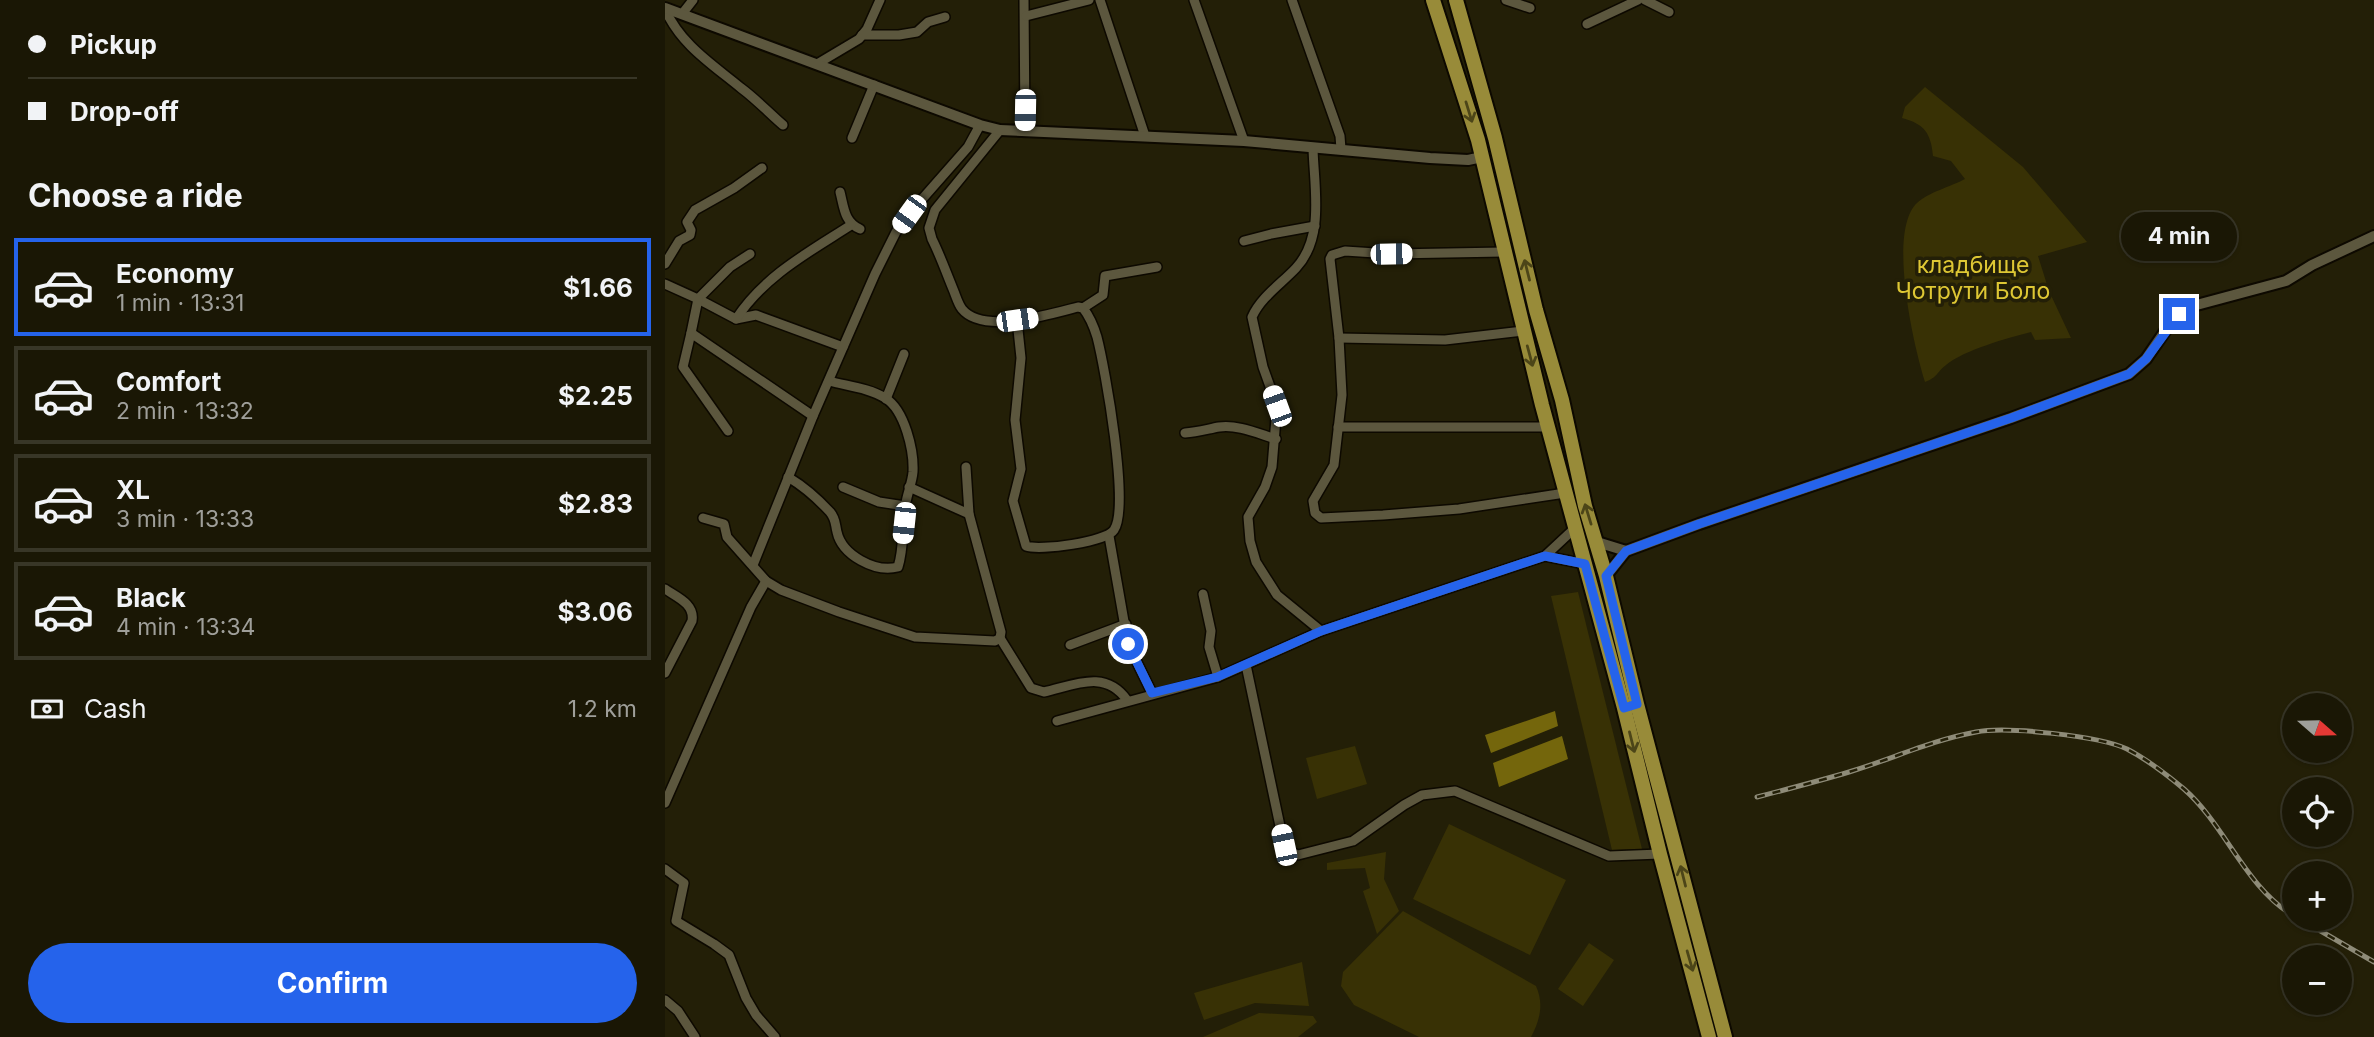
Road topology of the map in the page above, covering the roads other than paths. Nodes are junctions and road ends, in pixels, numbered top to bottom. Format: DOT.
graph roads {
  1 [pos="694,0"];
  2 [pos="880,0"];
  3 [pos="1024,0"];
  4 [pos="1089,0"];
  5 [pos="1100,0"];
  6 [pos="1194,0"];
  7 [pos="1292,0"];
  8 [pos="1433,0"];
  9 [pos="1456,0"];
  10 [pos="1506,0"];
  11 [pos="1638,0"];
  12 [pos="1645,0"];
  13 [pos="1530,8"];
  14 [pos="665,9"];
  15 [pos="1669,12"];
  16 [pos="682,14"];
  17 [pos="1025,16"];
  18 [pos="945,17"];
  19 [pos="1587,24"];
  20 [pos="862,35"];
  21 [pos="817,64"];
  22 [pos="1477,72"];
  23 [pos="1458,77"];
  24 [pos="874,85"];
  25 [pos="783,125"];
  26 [pos="980,125"];
  27 [pos="1000,130"];
  28 [pos="1025,131"];
  29 [pos="1145,136"];
  30 [pos="852,138"];
  31 [pos="1244,141"];
  32 [pos="1313,148"];
  33 [pos="1341,149"];
  34 [pos="1482,157"];
  35 [pos="762,168"];
  36 [pos="840,192"];
  37 [pos="1315,226"];
  38 [pos="2374,236"];
  39 [pos="1244,241"];
  40 [pos="1504,251"];
  41 [pos="750,254"];
  42 [pos="665,264"];
  43 [pos="1157,267"];
  44 [pos="665,284"];
  45 [pos="698,299"];
  46 [pos="1083,308"];
  47 [pos="736,319"];
  48 [pos="1017,320"];
  49 [pos="1523,331"];
  50 [pos="691,333"];
  51 [pos="1339,338"];
  52 [pos="843,348"];
  53 [pos="904,354"];
  54 [pos="829,381"];
  55 [pos="886,399"];
  56 [pos="1562,400"];
  57 [pos="1542,405"];
  58 [pos="813,416"];
  59 [pos="1338,427"];
  60 [pos="1548,427"];
  61 [pos="728,431"];
  62 [pos="1185,433"];
  63 [pos="1276,439"];
  64 [pos="965,467"];
  65 [pos="788,477"];
  66 [pos="843,487"];
  67 [pos="909,487"];
  68 [pos="1565,493"];
  69 [pos="905,506"];
  70 [pos="969,514"];
  71 [pos="703,518"];
  72 [pos="1575,528"];
  73 [pos="1109,536"];
  74 [pos="1597,542"];
  75 [pos="1626,551"];
  76 [pos="1545,556"];
  77 [pos="1585,564"];
  78 [pos="753,565"];
  79 [pos="1606,576"];
  80 [pos="766,581"];
  81 [pos="665,589"];
  82 [pos="1203,594"];
  83 [pos="1126,624"];
  84 [pos="1321,631"];
  85 [pos="1000,638"];
  86 [pos="1070,645"];
  87 [pos="1246,666"];
  88 [pos="665,674"];
  89 [pos="1217,677"];
  90 [pos="1152,693"];
  91 [pos="1128,700"];
  92 [pos="1630,706"];
  93 [pos="1058,720"];
  94 [pos="665,803"];
  95 [pos="1660,854"];
  96 [pos="665,869"];
  97 [pos="665,1000"];
  98 [pos="695,1037"];
  99 [pos="775,1037"];
  100 [pos="1709,1037"];
  101 [pos="1725,1037"];
  1 -- 16 [label="street"];
  2 -- 20 [label="street"];
  3 -- 17 [label="street"];
  4 -- 17 [label="street"];
  5 -- 29 [label="street"];
  6 -- 31 [label="street"];
  7 -- 33 [label="street"];
  8 -- 23 [label="main road"];
  9 -- 22 [label="main road"];
  10 -- 13 [label="street"];
  11 -- 19 [label="street"];
  12 -- 15 [label="street"];
  14 -- 16 [label="street"];
  14 -- 25 [label="street"];
  16 -- 21 [label="street"];
  17 -- 28 [label="street"];
  18 -- 20 [label="street"];
  20 -- 21 [label="street"];
  21 -- 24 [label="street"];
  22 -- 23 [label="main road"];
  56 -- 22 [label="main road, one-way"];
  23 -- 34 [label="main road, one-way"];
  24 -- 26 [label="street"];
  24 -- 30 [label="street"];
  26 -- 27 [label="street"];
  26 -- 52 [label="street"];
  27 -- 28 [label="street"];
  27 -- 48 [label="street"];
  28 -- 29 [label="street"];
  29 -- 31 [label="street"];
  31 -- 32 [label="street"];
  32 -- 33 [label="street"];
  32 -- 37 [label="street"];
  33 -- 34 [label="street"];
  34 -- 40 [label="main road"];
  35 -- 42 [label="street"];
  36 -- 47 [label="street"];
  37 -- 39 [label="street"];
  37 -- 63 [label="street"];
  38 -- 75 [label="street"];
  40 -- 49 [label="main road"];
  40 -- 51 [label="street"];
  41 -- 45 [label="street"];
  43 -- 46 [label="street"];
  44 -- 45 [label="street"];
  45 -- 47 [label="street"];
  45 -- 50 [label="street"];
  46 -- 48 [label="street"];
  46 -- 73 [label="street"];
  47 -- 52 [label="street"];
  48 -- 73 [label="street"];
  49 -- 51 [label="street"];
  49 -- 57 [label="main road, one-way"];
  50 -- 58 [label="street"];
  50 -- 61 [label="street"];
  51 -- 59 [label="street"];
  52 -- 54 [label="street"];
  53 -- 55 [label="street"];
  54 -- 55 [label="street"];
  54 -- 58 [label="street"];
  55 -- 67 [label="street"];
  56 -- 57 [label="main road"];
  74 -- 56 [label="main road, one-way"];
  57 -- 60 [label="main road"];
  58 -- 65 [label="street"];
  59 -- 60 [label="street"];
  59 -- 68 [label="street"];
  60 -- 68 [label="main road"];
  62 -- 63 [label="street"];
  63 -- 84 [label="street"];
  64 -- 70 [label="street"];
  65 -- 69 [label="street"];
  65 -- 78 [label="street"];
  66 -- 69 [label="street"];
  67 -- 69 [label="street"];
  67 -- 70 [label="street"];
  68 -- 72 [label="main road"];
  70 -- 85 [label="street"];
  71 -- 78 [label="street"];
  72 -- 76 [label="street"];
  72 -- 77 [label="main road"];
  73 -- 83 [label="street"];
  74 -- 75 [label="street"];
  74 -- 79 [label="main road"];
  75 -- 79 [label="street"];
  76 -- 77 [label="street"];
  76 -- 84 [label="street"];
  77 -- 92 [label="main road"];
  78 -- 80 [label="street"];
  79 -- 92 [label="main road"];
  80 -- 85 [label="street"];
  80 -- 94 [label="street"];
  81 -- 88 [label="street"];
  82 -- 89 [label="street"];
  83 -- 86 [label="street"];
  83 -- 90 [label="street"];
  84 -- 87 [label="street"];
  85 -- 91 [label="street"];
  87 -- 89 [label="street"];
  87 -- 95 [label="street"];
  89 -- 90 [label="street"];
  90 -- 91 [label="street"];
  91 -- 93 [label="street"];
  92 -- 95 [label="main road, one-way"];
  101 -- 92 [label="main road, one-way"];
  95 -- 100 [label="main road, one-way"];
  96 -- 99 [label="street"];
  97 -- 98 [label="street"];
}
